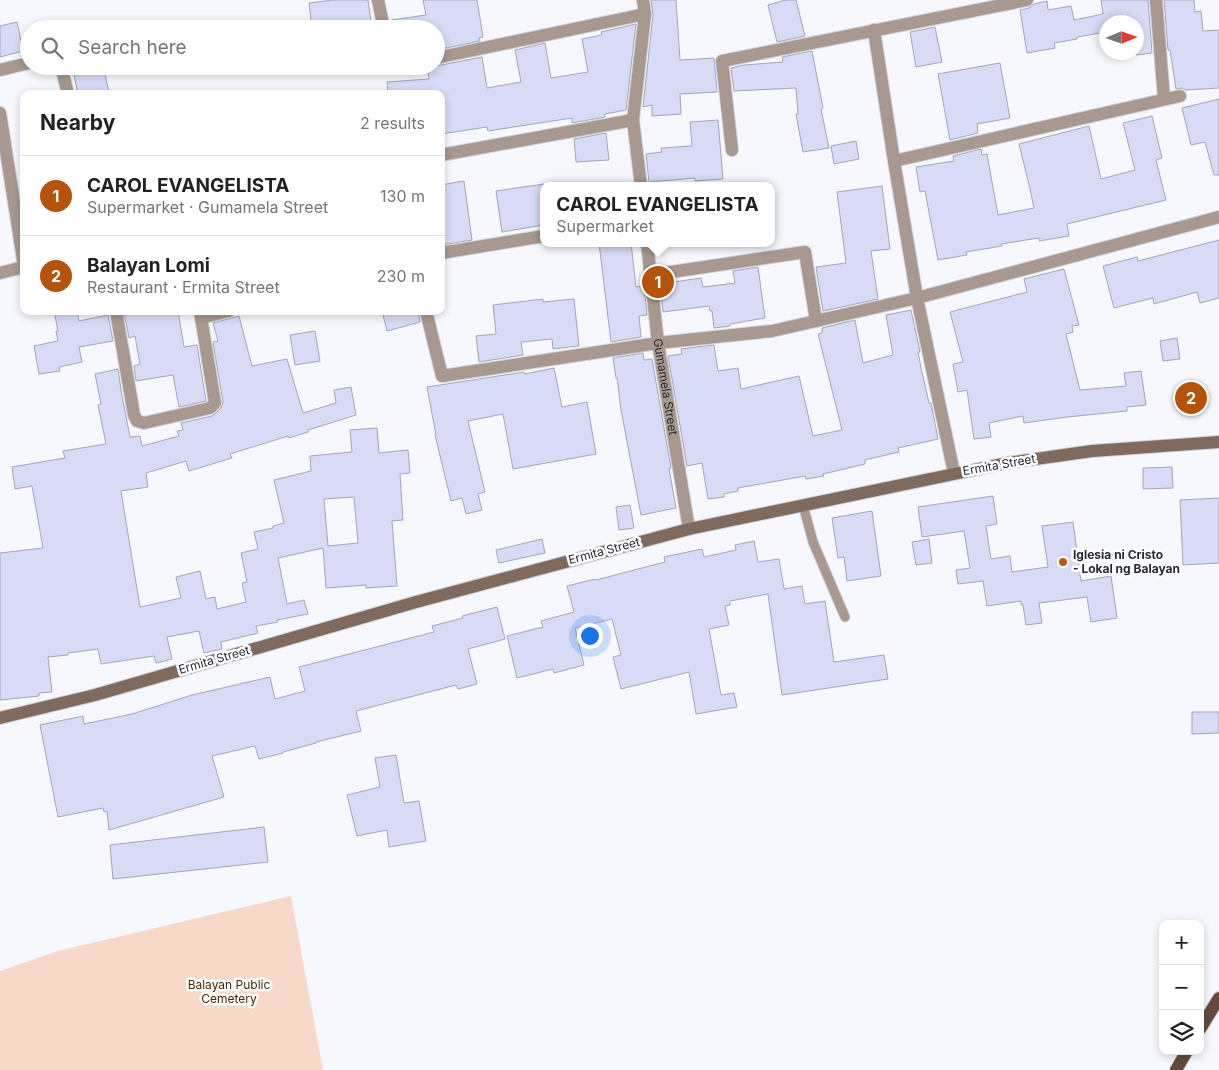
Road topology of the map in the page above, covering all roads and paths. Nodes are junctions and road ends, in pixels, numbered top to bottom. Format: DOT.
graph roads {
  1 [pos="378,0"];
  2 [pos="643,0"];
  3 [pos="1027,0"];
  4 [pos="1156,0"];
  5 [pos="646,14"];
  6 [pos="382,20"];
  7 [pos="874,30"];
  8 [pos="445,56"];
  9 [pos="20,65"];
  10 [pos="0,70"];
  11 [pos="63,75"];
  12 [pos="67,90"];
  13 [pos="1180,96"];
  14 [pos="1164,99"];
  15 [pos="0,113"];
  16 [pos="633,120"];
  17 [pos="732,150"];
  18 [pos="445,154"];
  19 [pos="894,160"];
  20 [pos="641,182"];
  21 [pos="1219,217"];
  22 [pos="540,237"];
  23 [pos="20,240"];
  24 [pos="648,247"];
  25 [pos="445,251"];
  26 [pos="20,267"];
  27 [pos="0,273"];
  28 [pos="651,275"];
  29 [pos="917,298"];
  30 [pos="117,315"];
  31 [pos="200,315"];
  32 [pos="427,315"];
  33 [pos="816,321"];
  34 [pos="658,343"];
  35 [pos="1219,442"];
  36 [pos="954,473"];
  37 [pos="803,505"];
  38 [pos="689,529"];
  39 [pos="845,616"];
  40 [pos="0,718"];
  41 [pos="1219,998"];
  42 [pos="1204,1022"];
  43 [pos="1185,1055"];
  44 [pos="1176,1070"];
  1 -- 6 [label="street"];
  2 -- 5 [label="street"];
  3 -- 7 [label="street"];
  4 -- 14 [label="street"];
  5 -- 8 [label="street"];
  5 -- 16 [label="street"];
  7 -- 17 [label="street"];
  7 -- 19 [label="street"];
  9 -- 10 [label="street"];
  11 -- 12 [label="street"];
  13 -- 14 [label="street"];
  14 -- 19 [label="street"];
  15 -- 23 [label="street"];
  16 -- 18 [label="street"];
  16 -- 20 [label="street"];
  19 -- 29 [label="street"];
  21 -- 29 [label="street"];
  22 -- 25 [label="street"];
  24 -- 28 [label="street, Gumamela Street"];
  26 -- 27 [label="street"];
  28 -- 33 [label="street"];
  28 -- 34 [label="street, Gumamela Street"];
  29 -- 33 [label="street"];
  29 -- 36 [label="street"];
  30 -- 31 [label="street"];
  32 -- 34 [label="street"];
  33 -- 34 [label="street"];
  34 -- 38 [label="street, Gumamela Street"];
  35 -- 36 [label="main road, Ermita Street"];
  36 -- 37 [label="main road, Ermita Street"];
  37 -- 38 [label="main road, Ermita Street"];
  37 -- 39 [label="lane"];
  38 -- 40 [label="main road, Ermita Street"];
  41 -- 42 [label="main road"];
  43 -- 44 [label="main road"];
}
